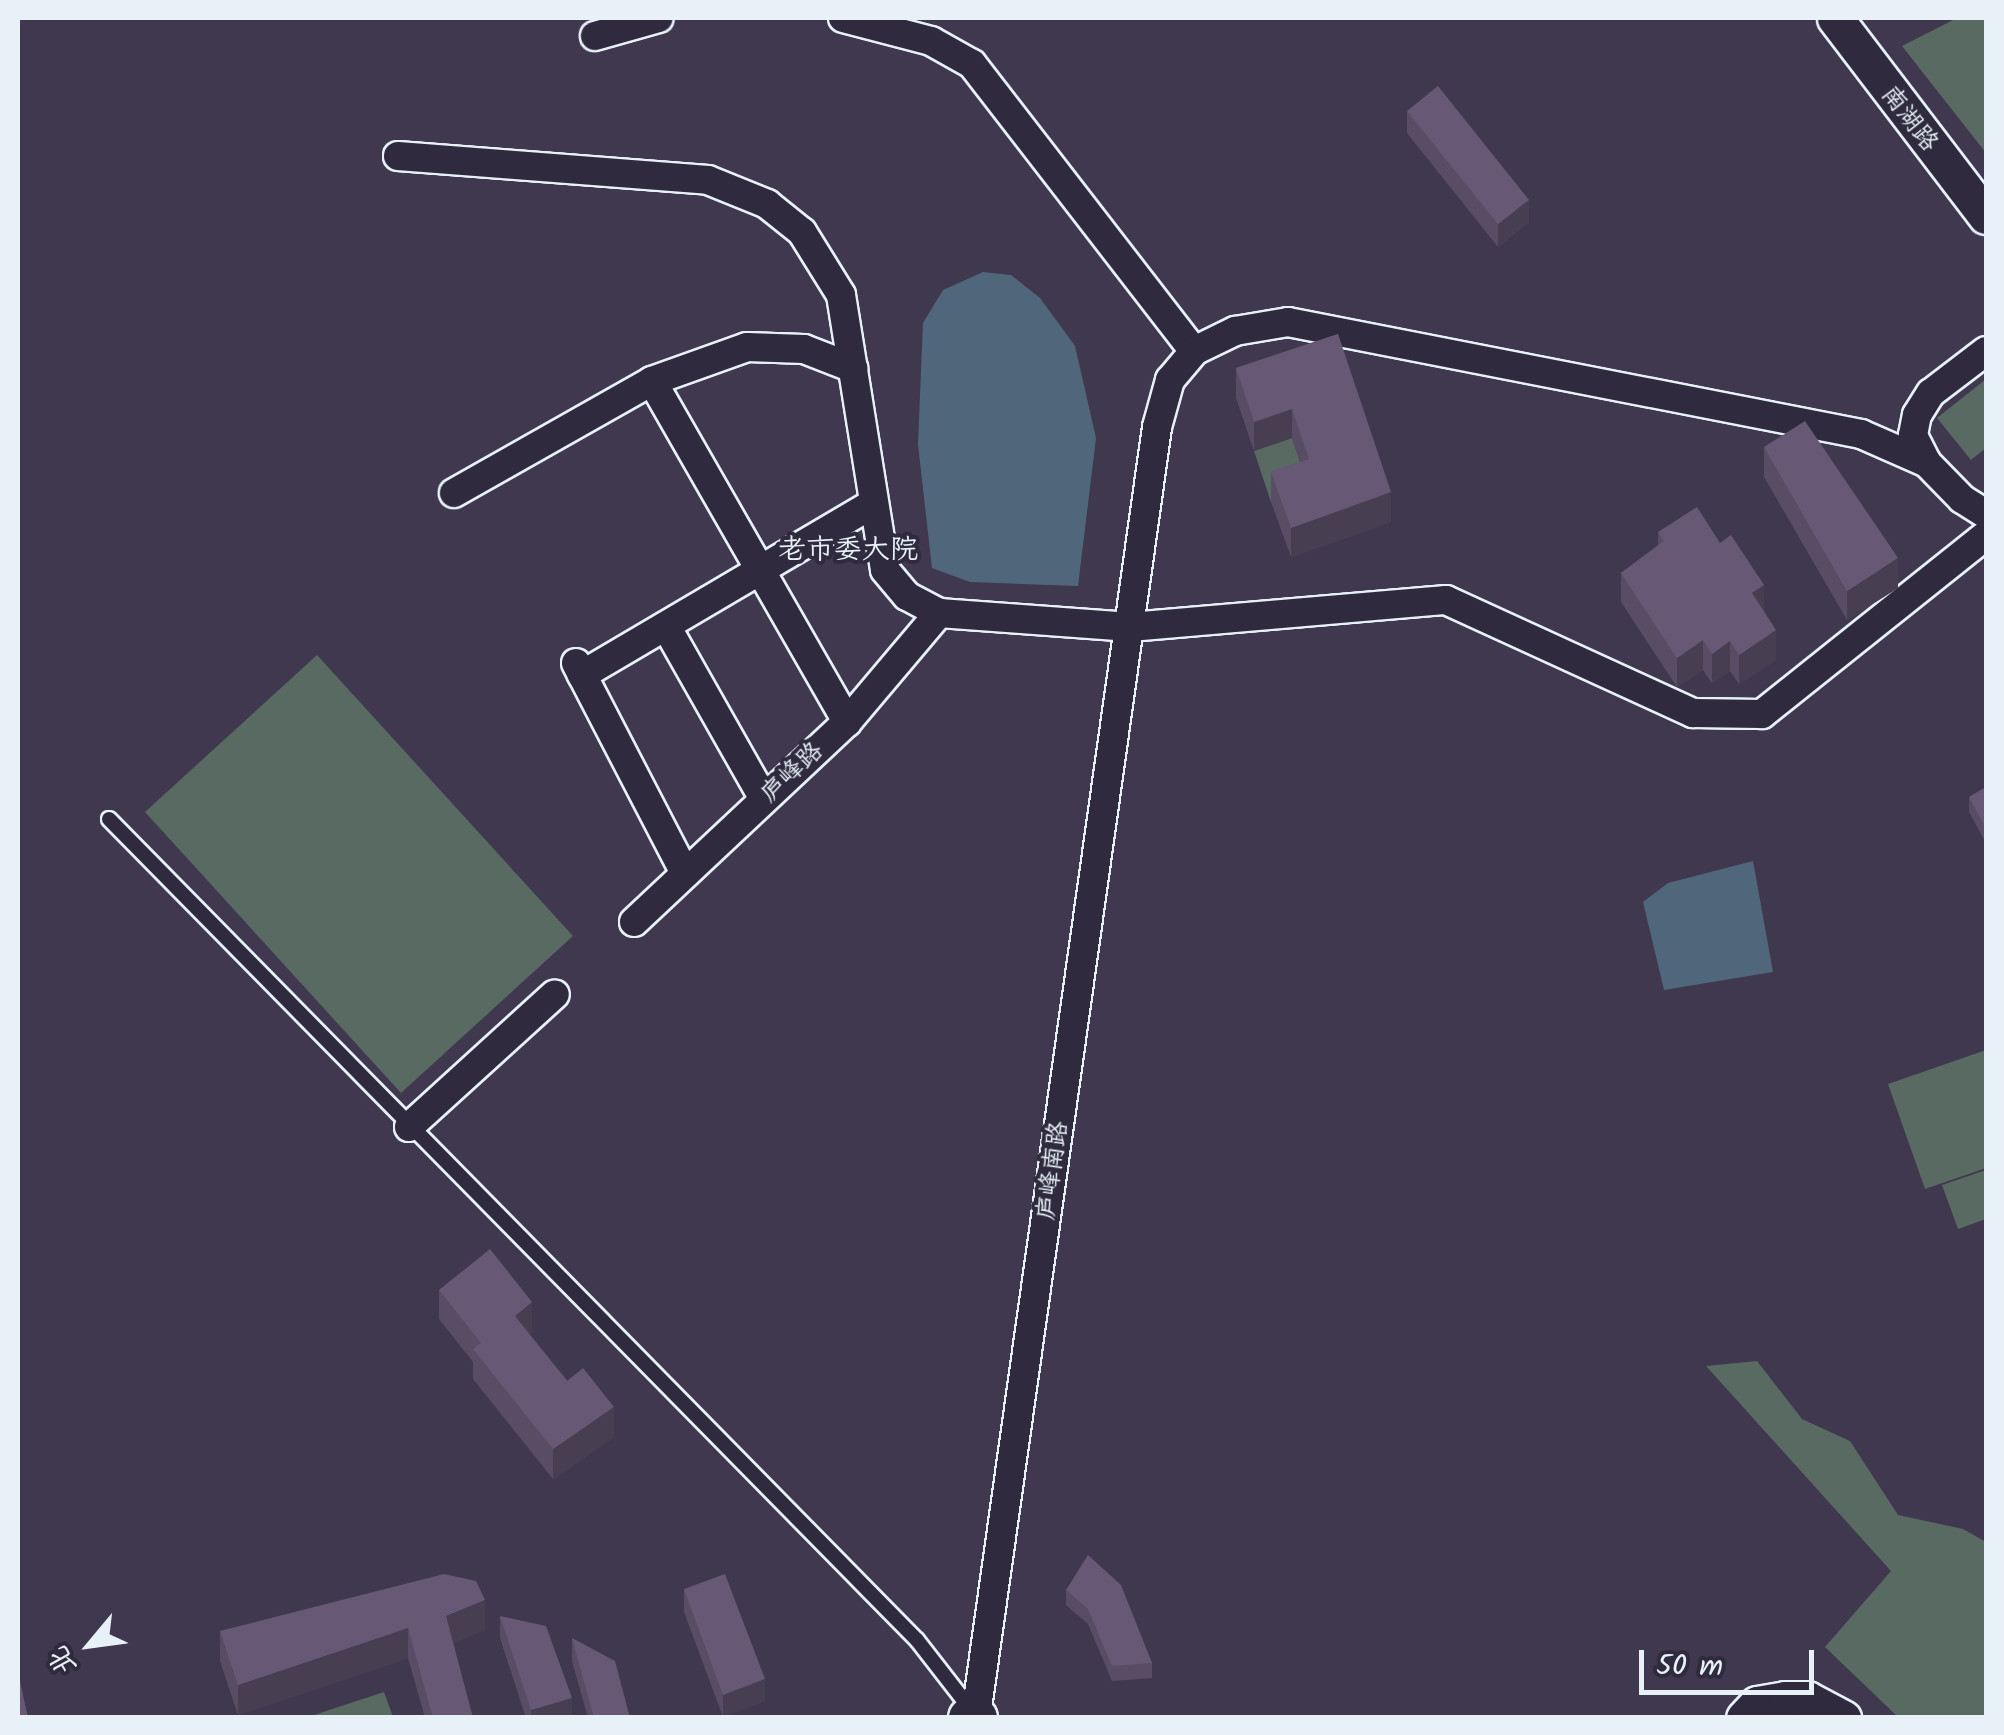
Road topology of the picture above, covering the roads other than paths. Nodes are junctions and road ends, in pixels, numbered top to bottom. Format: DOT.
graph roads {
  1 [pos="659,18"];
  2 [pos="842,18"];
  3 [pos="1835,18"];
  4 [pos="595,36"];
  5 [pos="398,156"];
  6 [pos="1986,216"];
  7 [pos="1986,351"];
  8 [pos="1194,352"];
  9 [pos="854,368"];
  10 [pos="652,381"];
  11 [pos="1926,463"];
  12 [pos="454,493"];
  13 [pos="871,504"];
  14 [pos="1986,514"];
  15 [pos="1986,535"];
  16 [pos="758,571"];
  17 [pos="939,613"];
  18 [pos="666,626"];
  19 [pos="1130,626"];
  20 [pos="848,722"];
  21 [pos="764,800"];
  22 [pos="109,818"];
  23 [pos="685,873"];
  24 [pos="634,922"];
  25 [pos="554,994"];
  26 [pos="409,1127"];
  27 [pos="974,1717"];
  28 [pos="1744,1718"];
  29 [pos="1842,1718"];
  1 -- 4 [label="street"];
  2 -- 8 [label="street"];
  3 -- 6 [label="street, 南湖路"];
  5 -- 9 [label="street"];
  7 -- 11 [label="street"];
  8 -- 11 [label="street"];
  8 -- 19 [label="street, 庐峰南路"];
  9 -- 10 [label="street"];
  9 -- 13 [label="street"];
  10 -- 12 [label="street"];
  10 -- 16 [label="street"];
  11 -- 14 [label="street"];
  13 -- 16 [label="street"];
  13 -- 17 [label="street"];
  15 -- 19 [label="street"];
  16 -- 18 [label="street"];
  16 -- 20 [label="street"];
  17 -- 19 [label="street"];
  17 -- 20 [label="street, 庐峰路"];
  18 -- 21 [label="street"];
  18 -- 23 [label="street"];
  19 -- 27 [label="street, 庐峰南路"];
  20 -- 21 [label="street, 庐峰路"];
  21 -- 23 [label="street, 庐峰路"];
  22 -- 26 [label="lane"];
  23 -- 24 [label="street, 庐峰路"];
  25 -- 26 [label="street"];
  26 -- 27 [label="lane"];
  28 -- 29 [label="street"];
}
